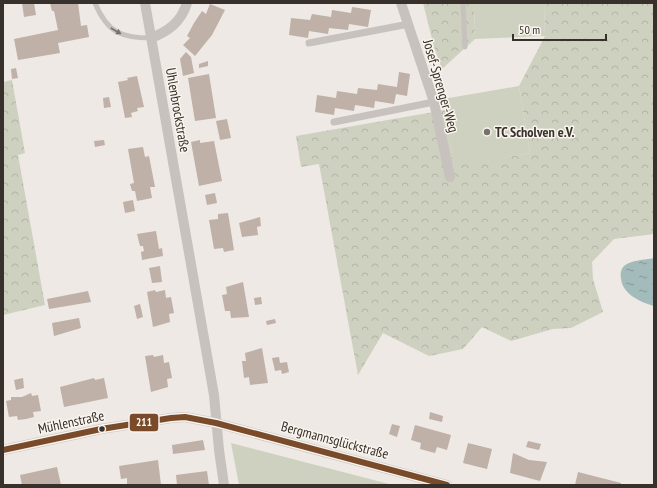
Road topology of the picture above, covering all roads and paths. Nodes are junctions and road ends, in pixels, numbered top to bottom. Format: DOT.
graph roads {
  1 [pos="95,3"];
  2 [pos="145,3"];
  3 [pos="187,3"];
  4 [pos="401,3"];
  5 [pos="463,3"];
  6 [pos="409,24"];
  7 [pos="151,38"];
  8 [pos="309,42"];
  9 [pos="465,47"];
  10 [pos="434,102"];
  11 [pos="334,122"];
  12 [pos="450,177"];
  13 [pos="216,423"];
  14 [pos="3,450"];
  15 [pos="224,485"];
  16 [pos="447,485"];
  1 -- 7 [label="lane, one-way"];
  2 -- 7 [label="street, Uhlenbrockstraße"];
  3 -- 7 [label="street"];
  4 -- 6 [label="street, Josef-Sprenger-Weg"];
  5 -- 9 [label="lane"];
  6 -- 8 [label="street"];
  6 -- 10 [label="street, Josef-Sprenger-Weg"];
  7 -- 13 [label="street, Uhlenbrockstraße"];
  10 -- 11 [label="street"];
  10 -- 12 [label="street, Josef-Sprenger-Weg"];
  13 -- 14 [label="street, Mühlenstraße"];
  13 -- 15 [label="street, Uhlenbrockstraße"];
  13 -- 16 [label="street, Bergmannsglückstraße"];
}
